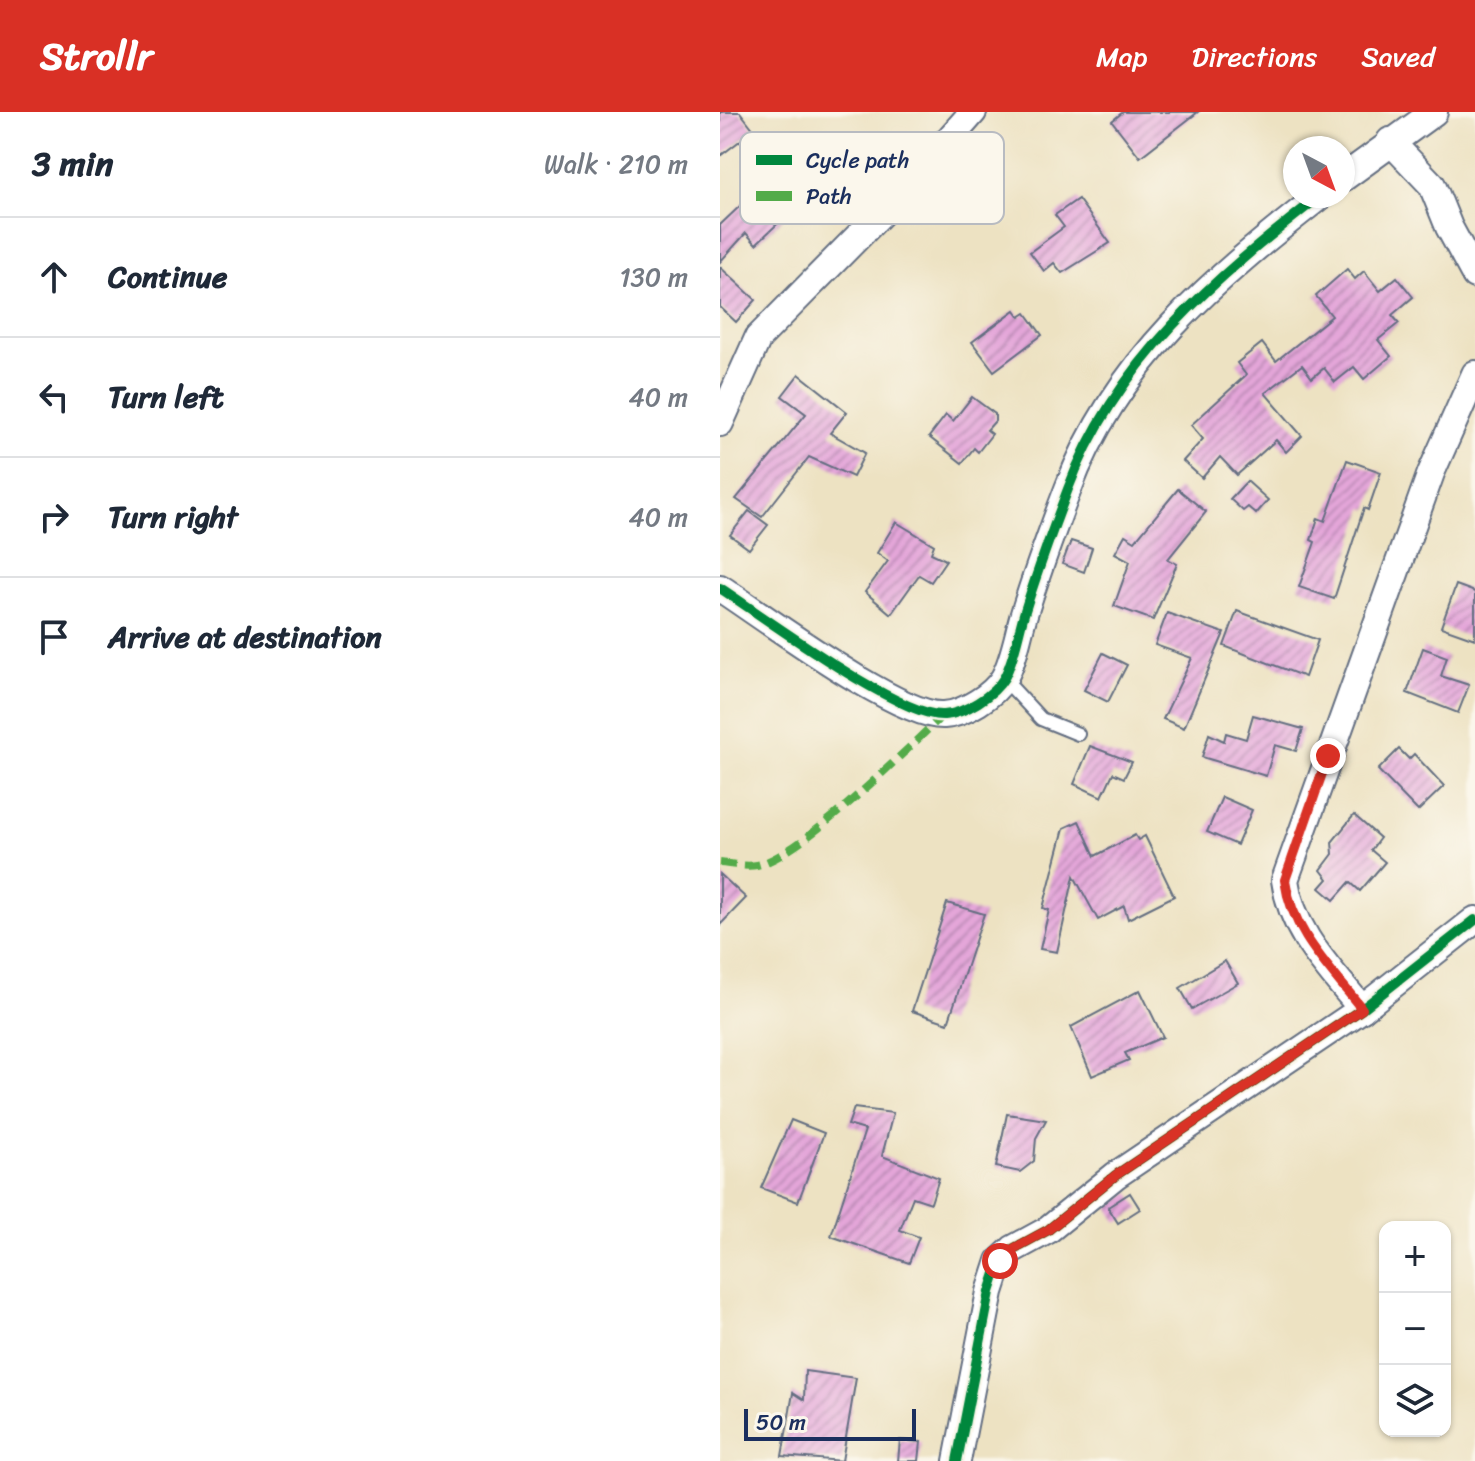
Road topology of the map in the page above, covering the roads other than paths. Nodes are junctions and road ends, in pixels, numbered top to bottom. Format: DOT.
graph roads {
  1 [pos="973,112"];
  2 [pos="1434,112"];
  3 [pos="955,132"];
  4 [pos="1390,141"];
  5 [pos="1355,169"];
  6 [pos="1305,208"];
  7 [pos="871,224"];
  8 [pos="1475,275"];
  9 [pos="1475,374"];
  10 [pos="720,423"];
  11 [pos="720,588"];
  12 [pos="1004,679"];
  13 [pos="1078,734"];
  14 [pos="1475,920"];
  15 [pos="1362,1009"];
  16 [pos="957,1461"];
  1 -- 3 [label="street"];
  2 -- 4 [label="street"];
  4 -- 5 [label="street"];
  4 -- 8 [label="street"];
  6 -- 12 [label="street"];
  7 -- 10 [label="street"];
  9 -- 15 [label="street"];
  11 -- 12 [label="street"];
  12 -- 13 [label="lane"];
  14 -- 15 [label="street"];
  15 -- 16 [label="street"];
}
